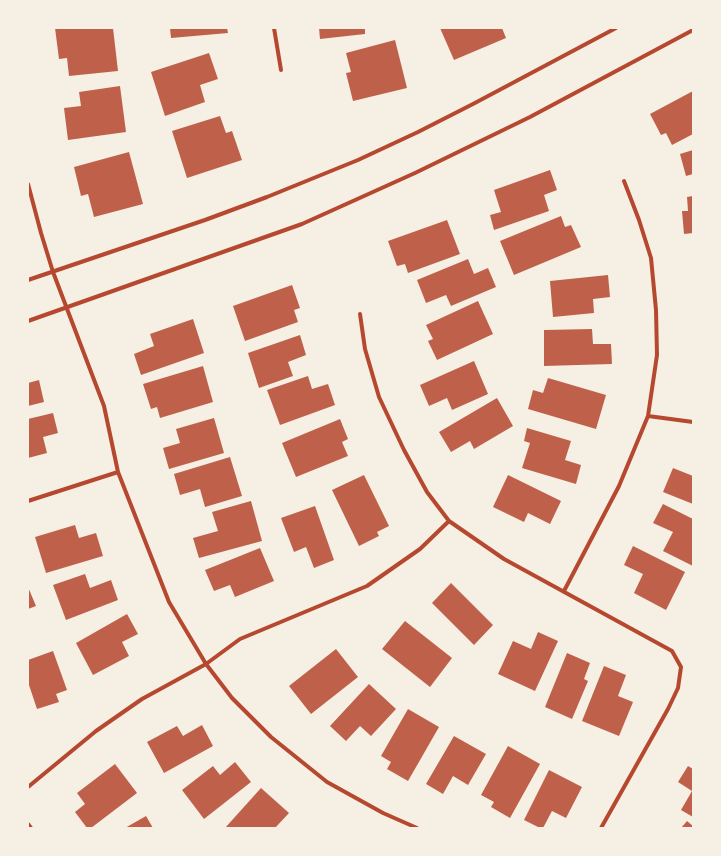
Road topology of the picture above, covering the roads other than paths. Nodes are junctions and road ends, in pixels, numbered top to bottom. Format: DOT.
graph roads {
  1 [pos="274,28"];
  2 [pos="616,28"];
  3 [pos="693,30"];
  4 [pos="281,70"];
  5 [pos="624,181"];
  6 [pos="28,184"];
  7 [pos="53,272"];
  8 [pos="28,280"];
  9 [pos="67,307"];
  10 [pos="360,314"];
  11 [pos="28,320"];
  12 [pos="648,416"];
  13 [pos="693,422"];
  14 [pos="118,472"];
  15 [pos="28,501"];
  16 [pos="449,521"];
  17 [pos="564,591"];
  18 [pos="206,664"];
  19 [pos="28,787"];
  20 [pos="28,824"];
  21 [pos="31,828"];
  22 [pos="418,828"];
  23 [pos="601,828"];
  1 -- 4 [label="street"];
  2 -- 7 [label="street"];
  3 -- 9 [label="street"];
  5 -- 12 [label="street"];
  6 -- 7 [label="street"];
  7 -- 8 [label="street"];
  7 -- 9 [label="street"];
  9 -- 11 [label="street"];
  9 -- 14 [label="street"];
  10 -- 16 [label="street"];
  12 -- 13 [label="street"];
  12 -- 17 [label="street"];
  14 -- 15 [label="street"];
  14 -- 18 [label="street"];
  16 -- 17 [label="street"];
  16 -- 18 [label="street"];
  17 -- 23 [label="street"];
  18 -- 19 [label="street"];
  18 -- 22 [label="street"];
  20 -- 21 [label="street"];
}
